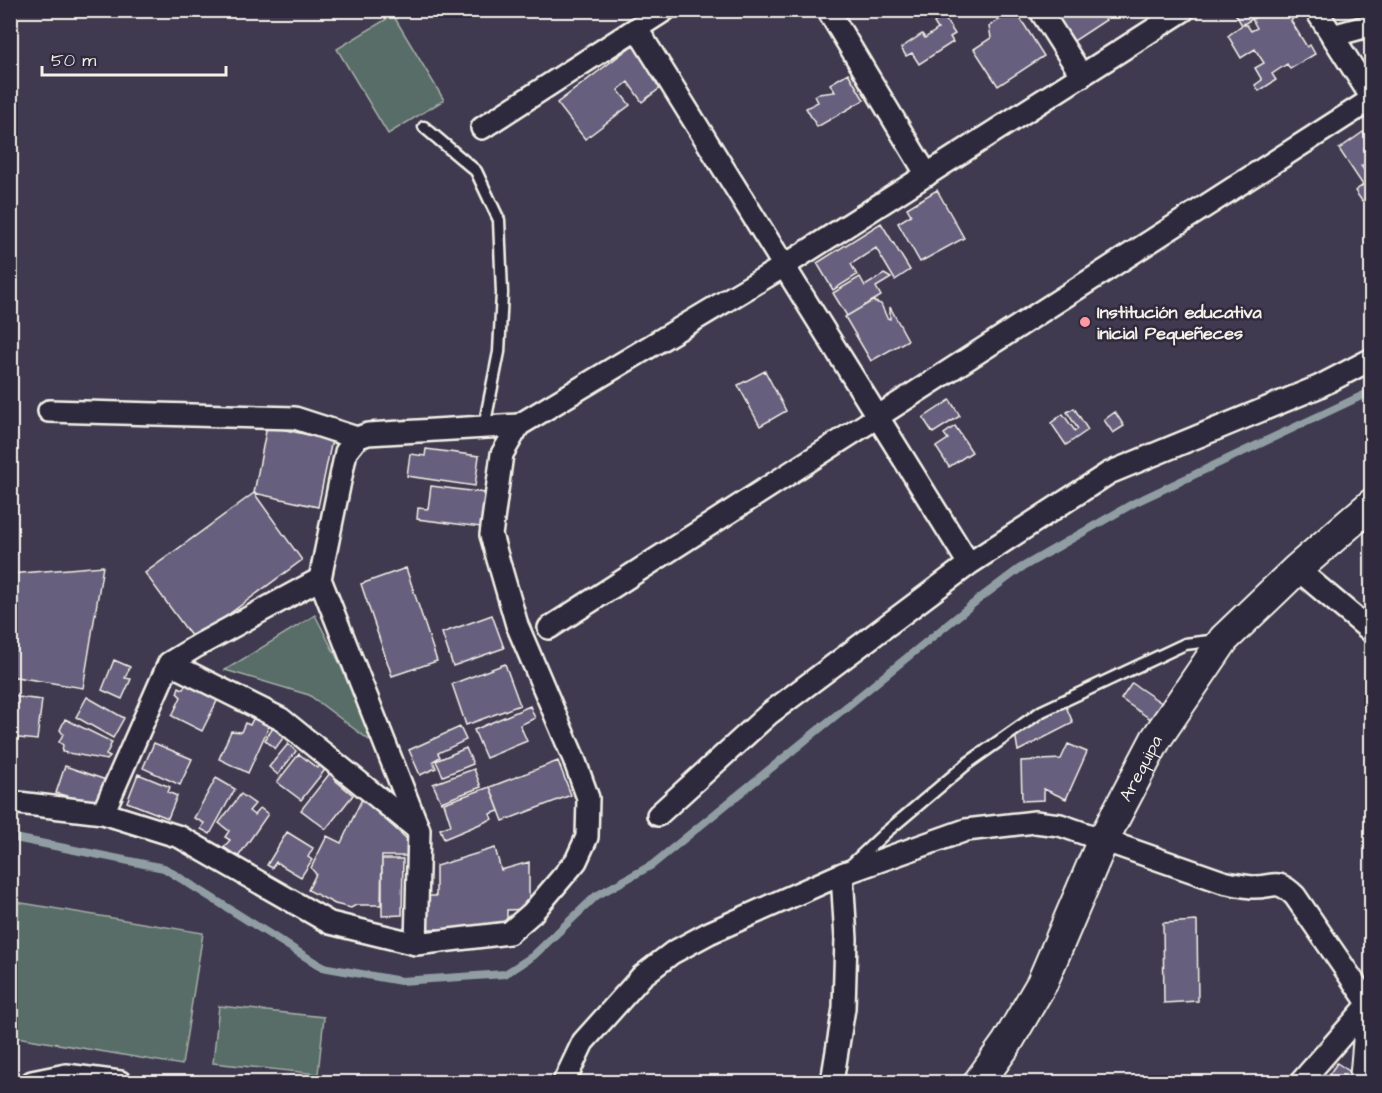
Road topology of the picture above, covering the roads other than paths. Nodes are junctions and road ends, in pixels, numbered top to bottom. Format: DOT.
graph roads {
  1 [pos="665,10"];
  2 [pos="828,10"];
  3 [pos="1040,10"];
  4 [pos="1184,10"];
  5 [pos="1316,10"];
  6 [pos="1371,25"];
  7 [pos="636,29"];
  8 [pos="1332,36"];
  9 [pos="1082,76"];
  10 [pos="1371,99"];
  11 [pos="424,127"];
  12 [pos="483,128"];
  13 [pos="927,175"];
  14 [pos="784,266"];
  15 [pos="1371,359"];
  16 [pos="49,411"];
  17 [pos="879,416"];
  18 [pos="519,425"];
  19 [pos="484,427"];
  20 [pos="357,438"];
  21 [pos="1371,504"];
  22 [pos="969,564"];
  23 [pos="1297,569"];
  24 [pos="320,579"];
  25 [pos="549,628"];
  26 [pos="1371,632"];
  27 [pos="1224,639"];
  28 [pos="169,663"];
  29 [pos="10,802"];
  30 [pos="103,813"];
  31 [pos="658,816"];
  32 [pos="419,830"];
  33 [pos="1103,840"];
  34 [pos="842,874"];
  35 [pos="416,944"];
  36 [pos="1370,1003"];
  37 [pos="32,1083"];
  38 [pos="120,1083"];
  39 [pos="564,1083"];
  40 [pos="832,1083"];
  41 [pos="979,1083"];
  42 [pos="1301,1083"];
  43 [pos="1365,1083"];
  1 -- 7 [label="street"];
  2 -- 13 [label="street"];
  3 -- 9 [label="street"];
  4 -- 9 [label="street"];
  5 -- 8 [label="street"];
  6 -- 8 [label="street"];
  7 -- 12 [label="street"];
  7 -- 14 [label="street"];
  8 -- 10 [label="street"];
  9 -- 13 [label="street"];
  10 -- 17 [label="street"];
  11 -- 19 [label="lane"];
  13 -- 14 [label="street"];
  14 -- 17 [label="street"];
  14 -- 18 [label="street"];
  15 -- 22 [label="street"];
  16 -- 20 [label="street"];
  17 -- 22 [label="street"];
  17 -- 25 [label="street"];
  18 -- 19 [label="street"];
  18 -- 35 [label="street"];
  19 -- 20 [label="street"];
  20 -- 24 [label="street"];
  21 -- 23 [label="street, Arequipa"];
  22 -- 31 [label="street"];
  23 -- 26 [label="street"];
  23 -- 27 [label="street, Arequipa"];
  24 -- 28 [label="street"];
  24 -- 32 [label="street"];
  27 -- 33 [label="street, Arequipa"];
  27 -- 34 [label="lane"];
  28 -- 30 [label="street"];
  28 -- 32 [label="street"];
  29 -- 30 [label="street"];
  30 -- 35 [label="street"];
  32 -- 35 [label="street"];
  33 -- 34 [label="street"];
  33 -- 36 [label="street"];
  33 -- 41 [label="street, Arequipa"];
  34 -- 39 [label="street"];
  34 -- 40 [label="street"];
  36 -- 42 [label="street"];
  36 -- 43 [label="street"];
  37 -- 38 [label="street"];
}
